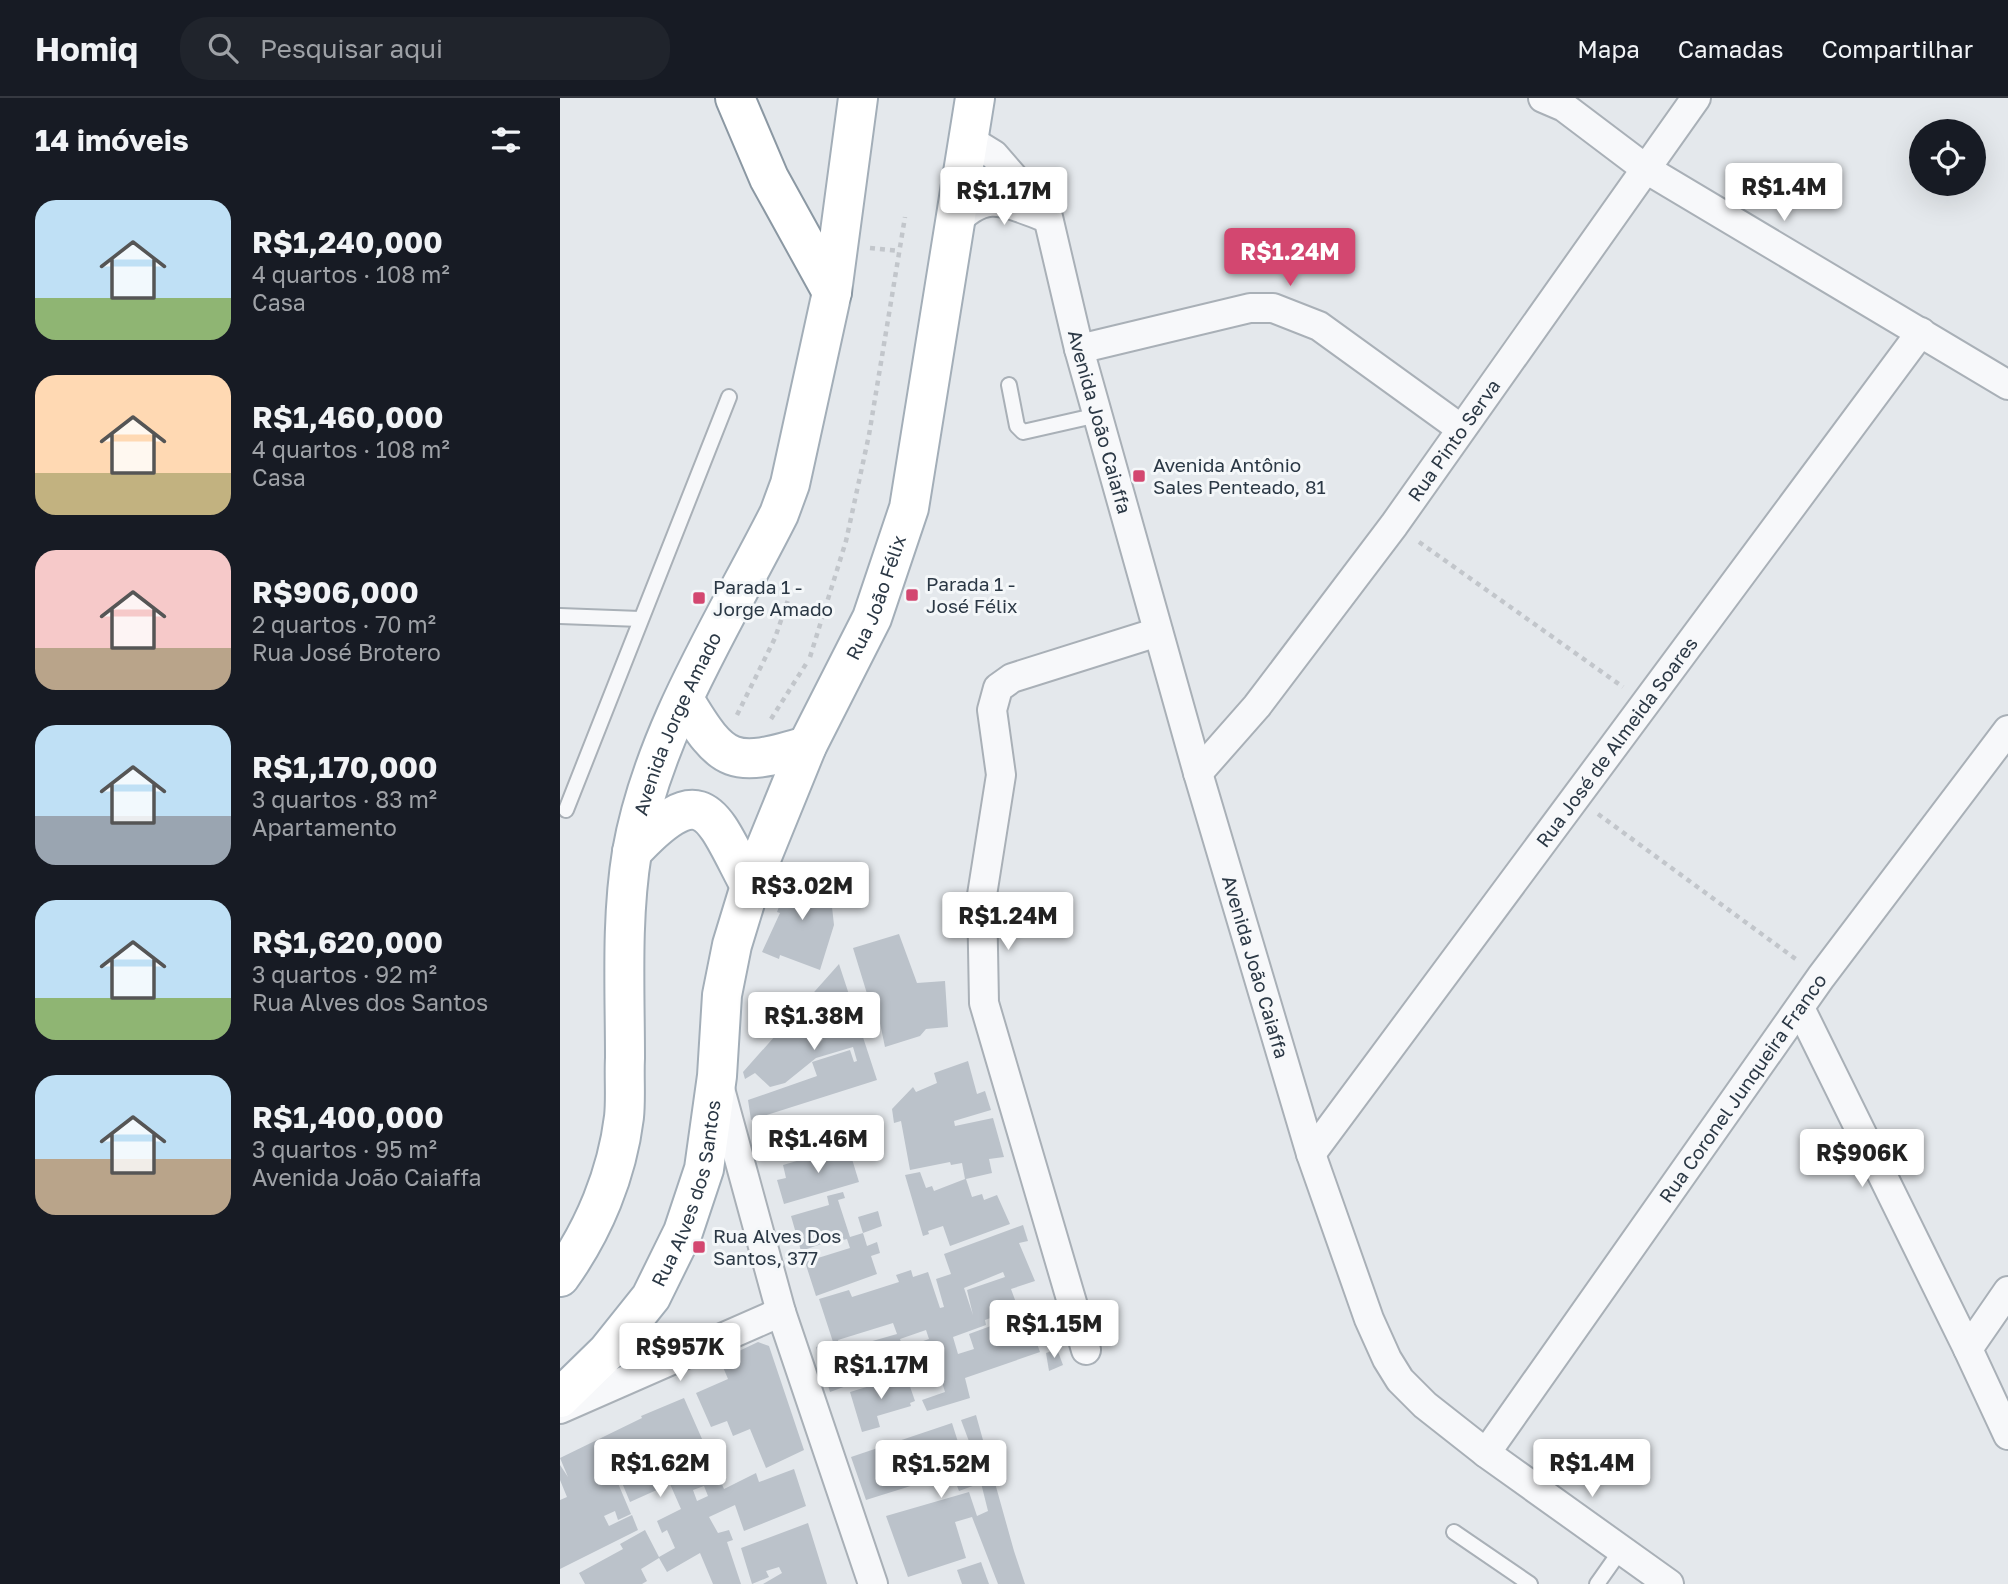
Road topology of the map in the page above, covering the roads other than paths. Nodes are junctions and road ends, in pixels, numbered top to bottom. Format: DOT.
graph roads {
  1 [pos="735,98"];
  2 [pos="858,98"];
  3 [pos="975,98"];
  4 [pos="1542,98"];
  5 [pos="1696,98"];
  6 [pos="968,139"];
  7 [pos="1646,169"];
  8 [pos="1048,217"];
  9 [pos="954,224"];
  10 [pos="832,292"];
  11 [pos="1921,332"];
  12 [pos="1080,349"];
  13 [pos="1009,385"];
  14 [pos="2008,385"];
  15 [pos="729,397"];
  16 [pos="1098,415"];
  17 [pos="1460,428"];
  18 [pos="560,616"];
  19 [pos="640,619"];
  20 [pos="1158,632"];
  21 [pos="684,699"];
  22 [pos="2008,730"];
  23 [pos="807,746"];
  24 [pos="1198,773"];
  25 [pos="566,810"];
  26 [pos="632,852"];
  27 [pos="750,887"];
  28 [pos="1800,1008"];
  29 [pos="717,1076"];
  30 [pos="1311,1154"];
  31 [pos="560,1277"];
  32 [pos="2008,1291"];
  33 [pos="781,1312"];
  34 [pos="1968,1349"];
  35 [pos="1086,1350"];
  36 [pos="560,1398"];
  37 [pos="560,1409"];
  38 [pos="2008,1435"];
  39 [pos="1486,1453"];
  40 [pos="1454,1532"];
  41 [pos="1621,1550"];
  42 [pos="873,1584"];
  43 [pos="1530,1584"];
  44 [pos="1597,1584"];
  45 [pos="1669,1584"];
  1 -- 10 [label="main road"];
  2 -- 10 [label="main road, Avenida Jorge Amado"];
  3 -- 6 [label="main road, Rua João Félix"];
  4 -- 7 [label="street"];
  5 -- 7 [label="street, Rua Pinto Serva"];
  6 -- 8 [label="street, Avenida João Caiaffa"];
  6 -- 9 [label="main road, Rua João Félix"];
  7 -- 11 [label="street"];
  7 -- 17 [label="street, Rua Pinto Serva"];
  8 -- 9 [label="street"];
  8 -- 12 [label="street, Avenida João Caiaffa"];
  9 -- 23 [label="main road, Rua João Félix"];
  10 -- 21 [label="main road, Avenida Jorge Amado"];
  11 -- 14 [label="street"];
  11 -- 30 [label="street, Rua José de Almeida Soares"];
  12 -- 16 [label="street, Avenida João Caiaffa"];
  12 -- 17 [label="street"];
  13 -- 16 [label="lane"];
  15 -- 19 [label="lane"];
  16 -- 20 [label="street, Avenida João Caiaffa"];
  17 -- 24 [label="street, Rua Pinto Serva"];
  18 -- 19 [label="lane"];
  19 -- 25 [label="lane"];
  20 -- 24 [label="street, Avenida João Caiaffa"];
  20 -- 35 [label="street"];
  21 -- 23 [label="main road"];
  21 -- 26 [label="main road, Avenida Jorge Amado"];
  22 -- 28 [label="street, Rua Coronel Junqueira Franco"];
  23 -- 27 [label="main road, Rua João Félix"];
  24 -- 30 [label="street, Avenida João Caiaffa"];
  26 -- 27 [label="main road"];
  26 -- 31 [label="main road, Avenida Jorge Amado"];
  27 -- 29 [label="main road, Rua João Félix"];
  28 -- 34 [label="street"];
  28 -- 39 [label="street, Rua Coronel Junqueira Franco"];
  29 -- 33 [label="street"];
  29 -- 36 [label="main road, Rua Alves dos Santos"];
  30 -- 39 [label="street, Avenida João Caiaffa"];
  32 -- 34 [label="street"];
  33 -- 37 [label="street"];
  33 -- 42 [label="street"];
  34 -- 38 [label="street"];
  39 -- 41 [label="street, Avenida João Caiaffa"];
  40 -- 43 [label="lane"];
  41 -- 44 [label="lane"];
  41 -- 45 [label="street, Avenida João Caiaffa"];
}
